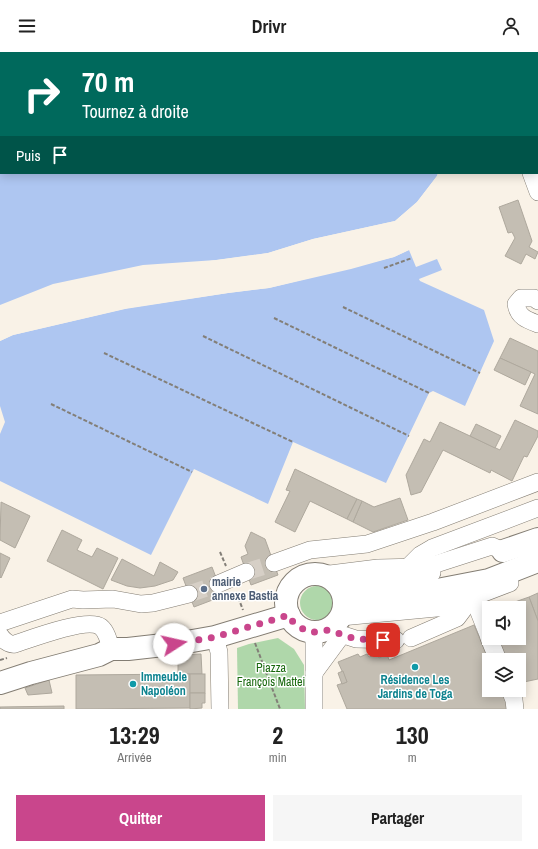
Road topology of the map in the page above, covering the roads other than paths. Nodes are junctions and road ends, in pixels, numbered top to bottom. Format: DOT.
graph roads {
  1 [pos="531,174"];
  2 [pos="538,192"];
  3 [pos="538,301"];
  4 [pos="538,324"];
  5 [pos="538,482"];
  6 [pos="538,508"];
  7 [pos="538,539"];
  8 [pos="538,550"];
  9 [pos="500,559"];
  10 [pos="538,561"];
  11 [pos="274,563"];
  12 [pos="408,567"];
  13 [pos="246,572"];
  14 [pos="538,572"];
  15 [pos="329,578"];
  16 [pos="218,584"];
  17 [pos="447,588"];
  18 [pos="189,594"];
  19 [pos="470,599"];
  20 [pos="289,615"];
  21 [pos="0,623"];
  22 [pos="482,624"];
  23 [pos="334,625"];
  24 [pos="0,635"];
  25 [pos="215,637"];
  26 [pos="111,649"];
  27 [pos="314,673"];
  28 [pos="0,683"];
  29 [pos="513,697"];
  30 [pos="220,709"];
  31 [pos="314,709"];
  32 [pos="514,709"];
  1 -- 2 [label="street"];
  3 -- 4 [label="street"];
  5 -- 11 [label="street"];
  6 -- 12 [label="street"];
  7 -- 9 [label="main road"];
  8 -- 9 [label="main road"];
  9 -- 12 [label="street"];
  9 -- 15 [label="main road"];
  9 -- 17 [label="main road"];
  10 -- 17 [label="main road"];
  12 -- 15 [label="street"];
  13 -- 16 [label="street"];
  14 -- 19 [label="street"];
  15 -- 20 [label="main road"];
  15 -- 23 [label="main road"];
  17 -- 23 [label="main road"];
  18 -- 21 [label="street"];
  19 -- 22 [label="street"];
  19 -- 23 [label="street"];
  19 -- 23 [label="street"];
  20 -- 23 [label="main road"];
  20 -- 25 [label="main road"];
  23 -- 27 [label="street"];
  23 -- 27 [label="street"];
  24 -- 26 [label="street"];
  25 -- 26 [label="main road"];
  25 -- 30 [label="street"];
  26 -- 28 [label="main road"];
  27 -- 31 [label="street"];
  29 -- 32 [label="street"];
}
